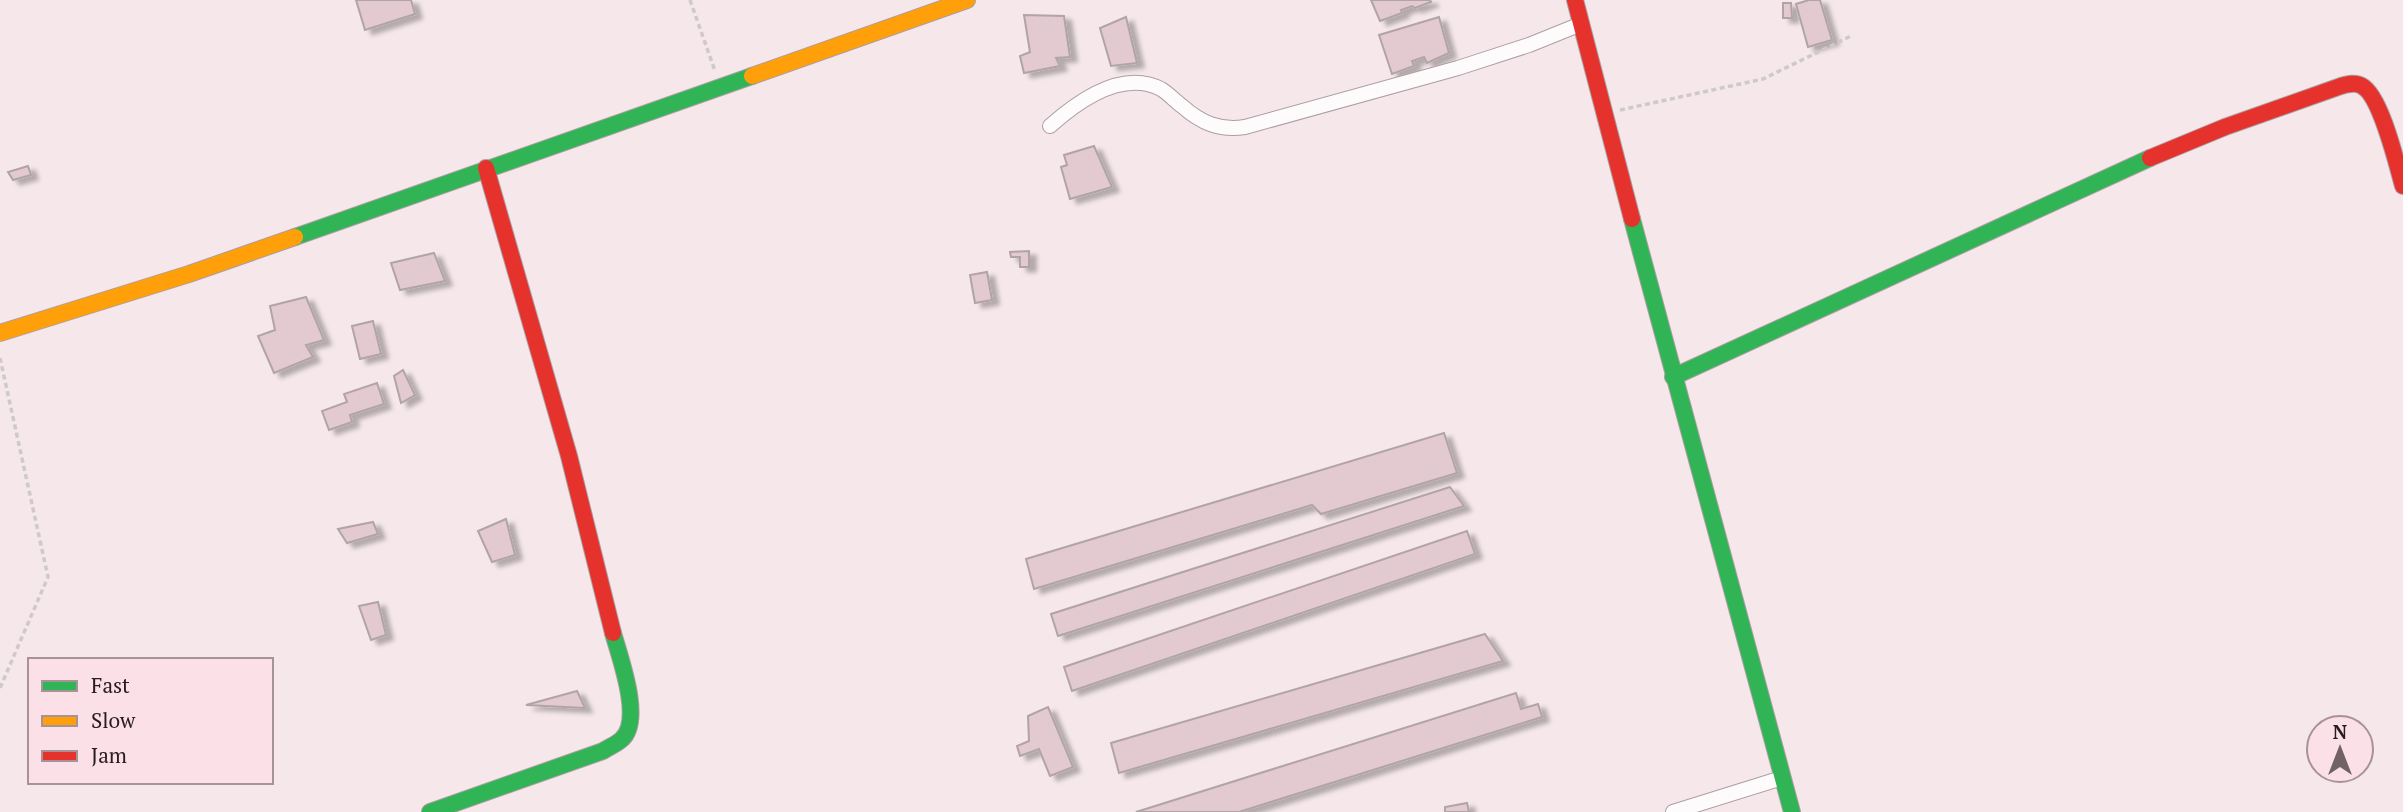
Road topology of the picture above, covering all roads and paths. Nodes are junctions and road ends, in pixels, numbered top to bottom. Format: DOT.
graph roads {
  1 [pos="691,0"];
  2 [pos="967,0"];
  3 [pos="1575,0"];
  4 [pos="1581,23"];
  5 [pos="1853,35"];
  6 [pos="720,86"];
  7 [pos="1605,114"];
  8 [pos="1050,126"];
  9 [pos="486,168"];
  10 [pos="2403,186"];
  11 [pos="0,333"];
  12 [pos="0,358"];
  13 [pos="1673,377"];
  14 [pos="0,688"];
  15 [pos="1782,778"];
  16 [pos="430,812"];
  17 [pos="1674,812"];
  18 [pos="1792,812"];
  1 -- 6 [label="path"];
  2 -- 6 [label="street"];
  3 -- 4 [label="street"];
  4 -- 7 [label="street"];
  4 -- 8 [label="street"];
  5 -- 7 [label="path"];
  6 -- 9 [label="street"];
  7 -- 13 [label="street"];
  9 -- 11 [label="street"];
  9 -- 16 [label="street"];
  10 -- 13 [label="street"];
  12 -- 14 [label="path"];
  13 -- 15 [label="street"];
  15 -- 17 [label="street"];
  15 -- 18 [label="street"];
}
